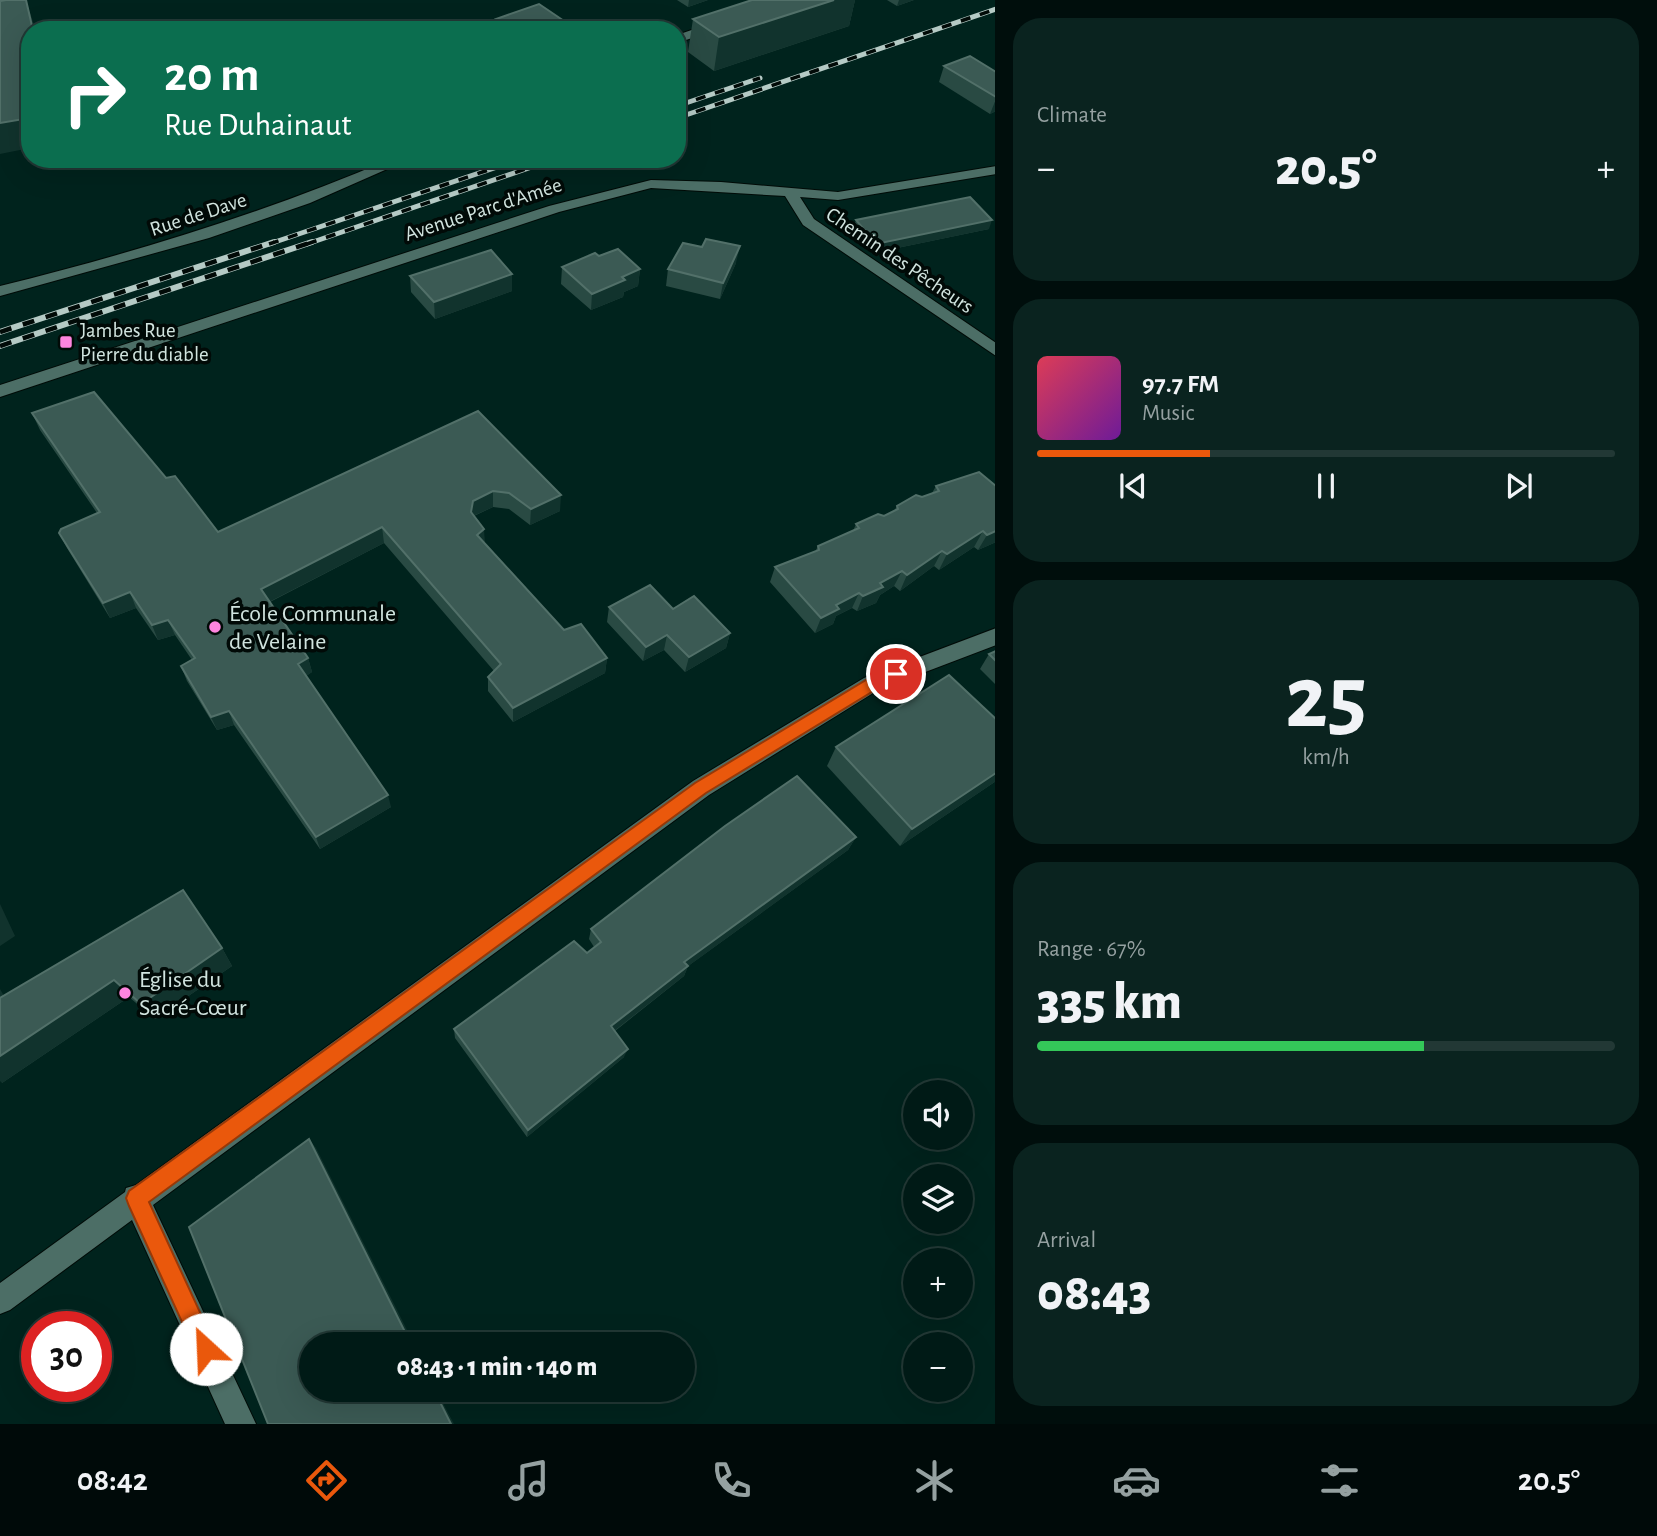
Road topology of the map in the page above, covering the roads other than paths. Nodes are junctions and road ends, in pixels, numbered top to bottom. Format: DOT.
graph roads {
  1 [pos="725,22"];
  2 [pos="686,36"];
  3 [pos="381,168"];
  4 [pos="995,170"];
  5 [pos="791,194"];
  6 [pos="0,291"];
  7 [pos="995,350"];
  8 [pos="0,391"];
  9 [pos="995,636"];
  10 [pos="136,1198"];
  11 [pos="0,1300"];
  12 [pos="241,1424"];
  1 -- 2 [label="street"];
  3 -- 6 [label="street, Rue de Dave"];
  4 -- 5 [label="street, Avenue Parc d'Amée"];
  5 -- 7 [label="street, Chemin des Pêcheurs"];
  5 -- 8 [label="street, Avenue Parc d'Amée"];
  9 -- 10 [label="street"];
  10 -- 11 [label="street"];
  10 -- 12 [label="street"];
}
